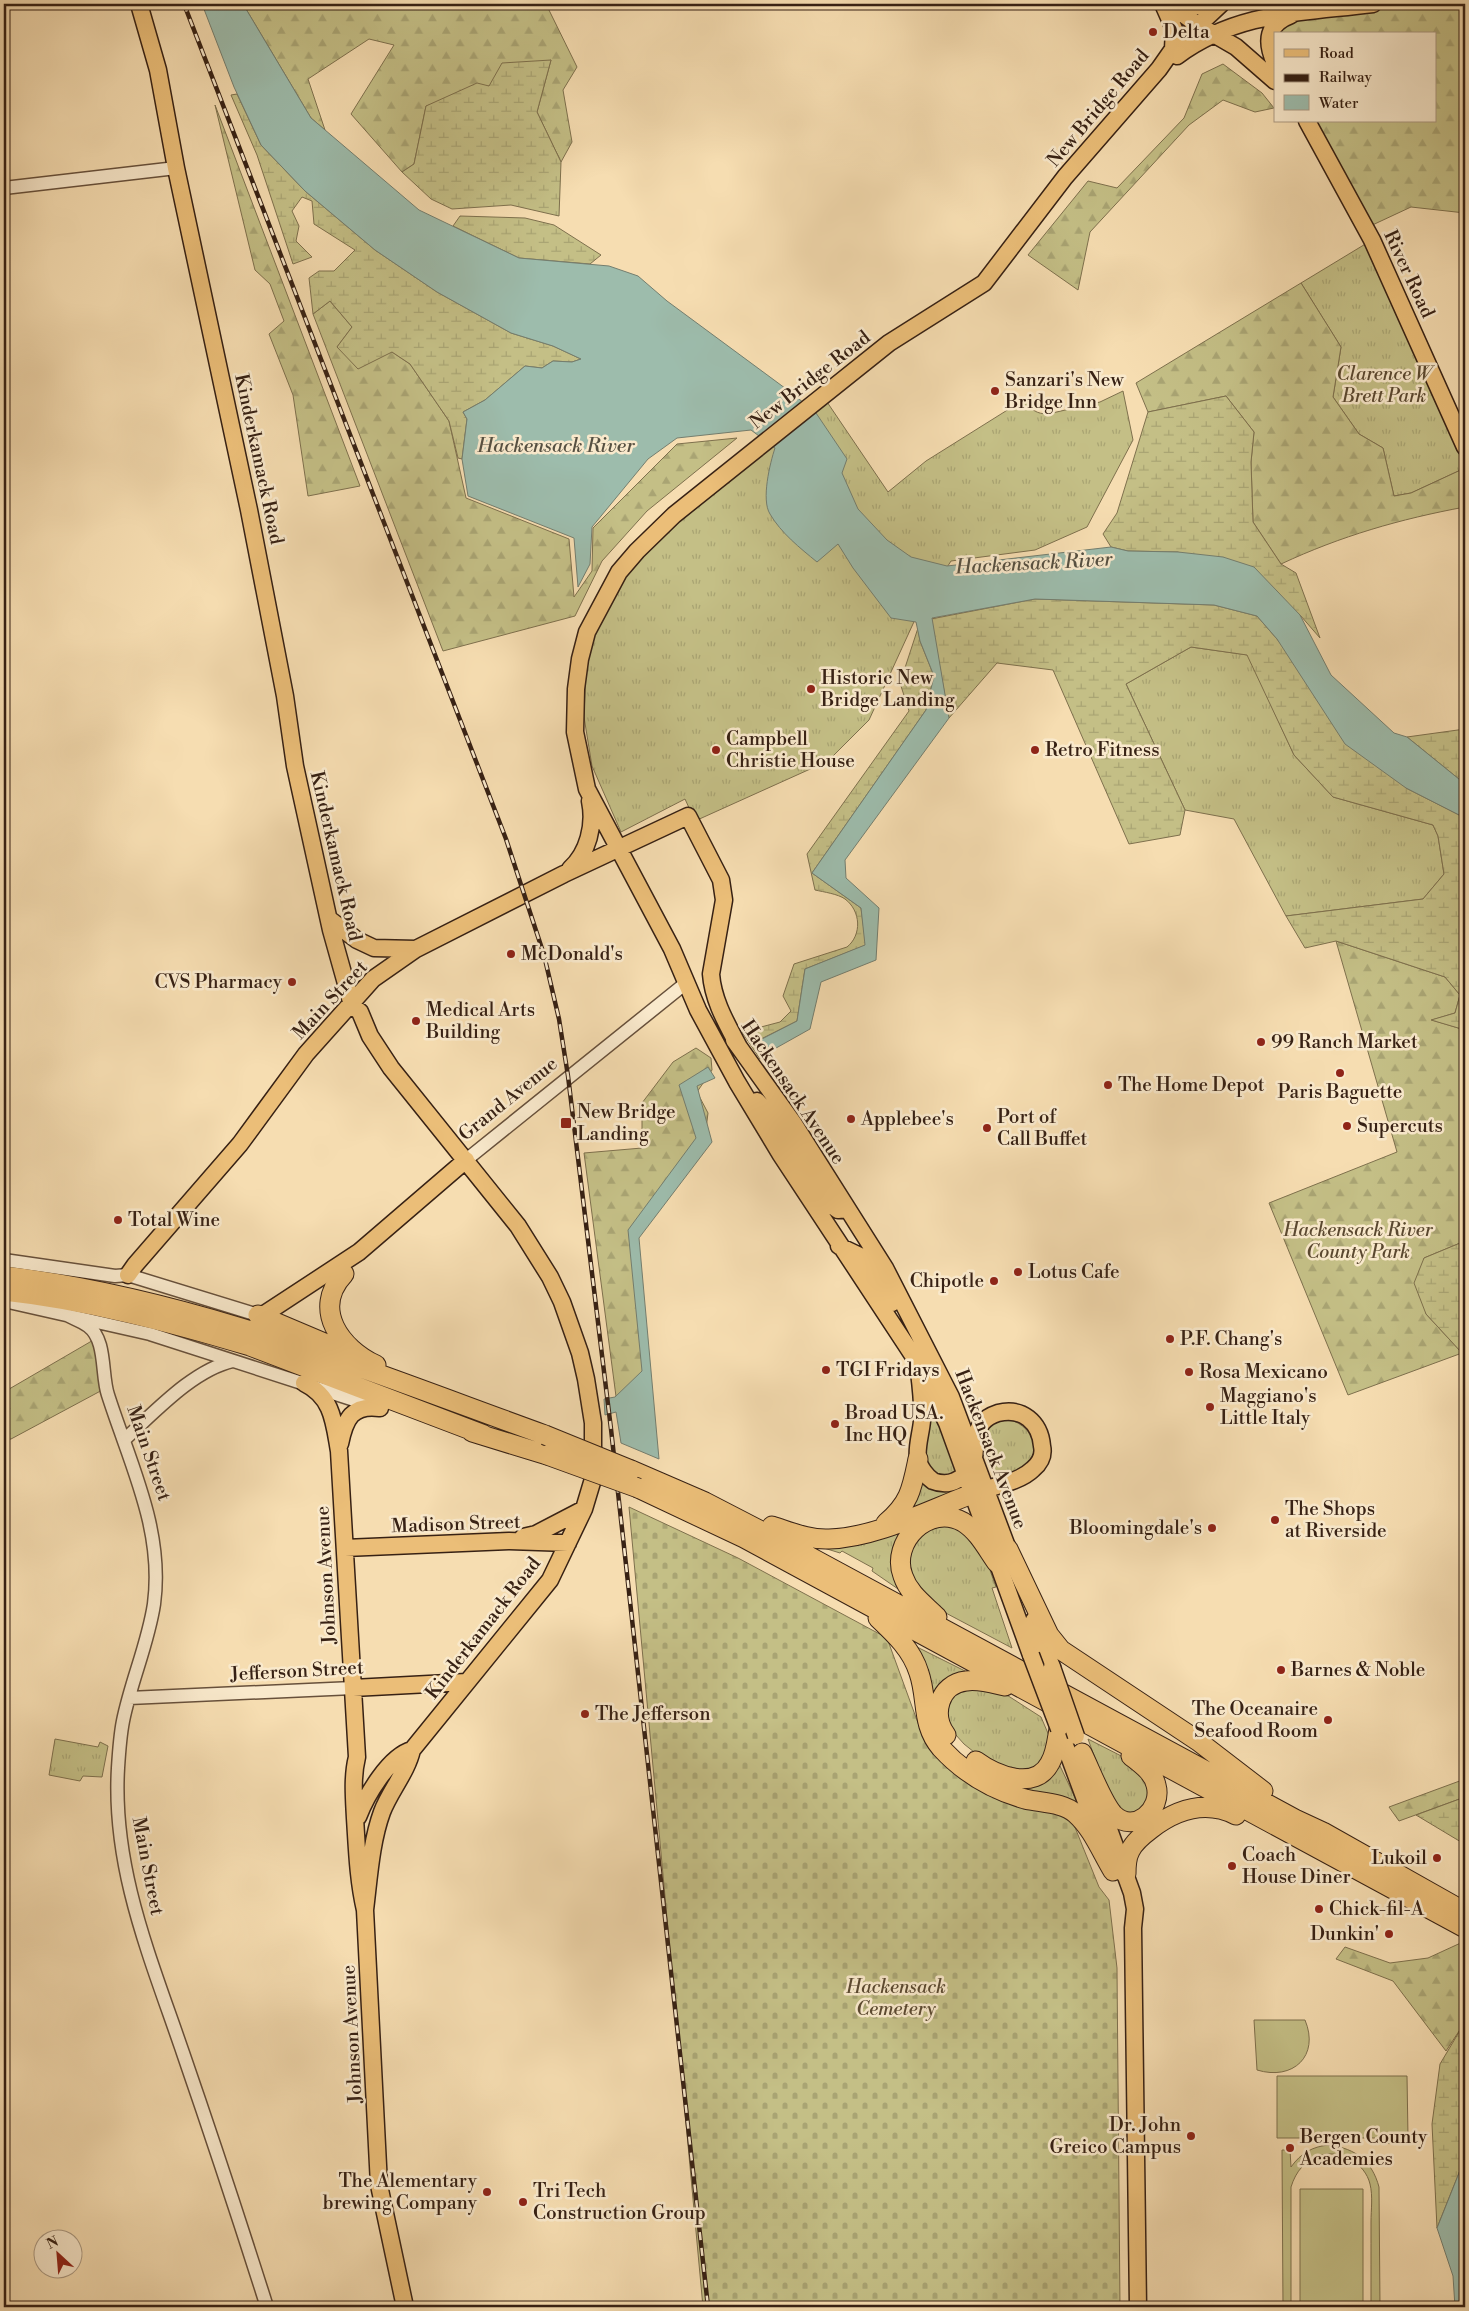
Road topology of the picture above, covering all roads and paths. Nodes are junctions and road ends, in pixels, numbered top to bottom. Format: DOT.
graph roads {
  1 [pos="140,4"];
  2 [pos="1163,4"];
  3 [pos="1169,4"];
  4 [pos="1180,4"];
  5 [pos="1206,4"];
  6 [pos="1221,4"];
  7 [pos="1374,4"];
  8 [pos="1352,5"];
  9 [pos="1312,9"];
  10 [pos="1198,25"];
  11 [pos="1212,34"];
  12 [pos="1173,49"];
  13 [pos="1274,60"];
  14 [pos="1159,69"];
  15 [pos="1274,80"];
  16 [pos="1308,122"];
  17 [pos="176,168"];
  18 [pos="4,188"];
  19 [pos="1465,447"];
  20 [pos="587,789"];
  21 [pos="619,849"];
  22 [pos="564,874"];
  23 [pos="328,919"];
  24 [pos="416,949"];
  25 [pos="672,949"];
  26 [pos="686,982"];
  27 [pos="352,1005"];
  28 [pos="739,1047"];
  29 [pos="737,1082"];
  30 [pos="466,1160"];
  31 [pos="847,1209"];
  32 [pos="839,1246"];
  33 [pos="4,1260"];
  34 [pos="341,1269"];
  35 [pos="128,1275"];
  36 [pos="4,1276"];
  37 [pos="4,1291"];
  38 [pos="4,1301"];
  39 [pos="65,1314"];
  40 [pos="258,1315"];
  41 [pos="928,1350"];
  42 [pos="234,1361"];
  43 [pos="918,1364"];
  44 [pos="377,1366"];
  45 [pos="304,1383"];
  46 [pos="430,1393"];
  47 [pos="380,1408"];
  48 [pos="484,1435"];
  49 [pos="125,1439"];
  50 [pos="339,1451"];
  51 [pos="918,1459"];
  52 [pos="975,1460"];
  53 [pos="975,1486"];
  54 [pos="705,1502"];
  55 [pos="584,1510"];
  56 [pos="878,1529"];
  57 [pos="509,1541"];
  58 [pos="568,1543"];
  59 [pos="345,1548"];
  60 [pos="1003,1556"];
  61 [pos="859,1600"];
  62 [pos="960,1638"];
  63 [pos="467,1682"];
  64 [pos="353,1688"];
  65 [pos="1026,1691"];
  66 [pos="129,1698"];
  67 [pos="1058,1729"];
  68 [pos="1108,1736"];
  69 [pos="1079,1745"];
  70 [pos="412,1750"];
  71 [pos="356,1757"];
  72 [pos="371,1789"];
  73 [pos="378,1826"];
  74 [pos="356,1827"];
  75 [pos="1287,1832"];
  76 [pos="1323,1832"];
  77 [pos="1119,1872"];
  78 [pos="365,1910"];
  79 [pos="1465,1912"];
  80 [pos="1465,1928"];
  81 [pos="267,2307"];
  82 [pos="405,2307"];
  83 [pos="1138,2307"];
  1 -- 17 [label="main road, Kinderkamack Road"];
  2 -- 12 [label="main road"];
  3 -- 10 [label="main road"];
  4 -- 5 [label="main road"];
  6 -- 10 [label="main road, New Bridge Road"];
  7 -- 8 [label="main road"];
  8 -- 9 [label="main road"];
  9 -- 11 [label="main road"];
  9 -- 13 [label="main road"];
  10 -- 11 [label="main road"];
  10 -- 12 [label="main road, New Bridge Road"];
  11 -- 14 [label="main road"];
  11 -- 15 [label="main road"];
  12 -- 14 [label="main road, New Bridge Road"];
  14 -- 20 [label="main road, New Bridge Road"];
  16 -- 19 [label="main road, River Road"];
  17 -- 18 [label="street"];
  17 -- 23 [label="main road, Kinderkamack Road"];
  20 -- 21 [label="main road, New Bridge Road"];
  20 -- 22 [label="main road"];
  21 -- 22 [label="main road, Main Street"];
  21 -- 25 [label="main road, Hackensack Avenue"];
  21 -- 28 [label="main road, Main Street"];
  22 -- 24 [label="main road, Main Street"];
  23 -- 24 [label="main road"];
  23 -- 27 [label="main road, Kinderkamack Road"];
  24 -- 27 [label="main road, Main Street"];
  25 -- 26 [label="main road, Hackensack Avenue"];
  25 -- 28 [label="main road, Hackensack Avenue"];
  26 -- 29 [label="main road, Hackensack Avenue"];
  26 -- 30 [label="street, Grand Avenue"];
  27 -- 30 [label="main road, Kinderkamack Road"];
  27 -- 35 [label="main road, Main Street"];
  28 -- 31 [label="main road, Hackensack Avenue"];
  29 -- 31 [label="main road"];
  29 -- 32 [label="main road, Hackensack Avenue"];
  30 -- 34 [label="main road, Grand Avenue"];
  30 -- 55 [label="main road, Kinderkamack Road"];
  31 -- 32 [label="main road"];
  31 -- 41 [label="main road, Hackensack Avenue"];
  32 -- 41 [label="main road"];
  32 -- 43 [label="main road, Hackensack Avenue"];
  33 -- 35 [label="street"];
  34 -- 40 [label="main road, Grand Avenue"];
  34 -- 44 [label="highway"];
  35 -- 40 [label="street"];
  36 -- 46 [label="highway"];
  37 -- 48 [label="highway"];
  38 -- 39 [label="street"];
  39 -- 42 [label="street"];
  39 -- 49 [label="street, Main Street"];
  40 -- 44 [label="highway"];
  41 -- 52 [label="main road, Hackensack Avenue"];
  42 -- 45 [label="street"];
  42 -- 49 [label="street"];
  43 -- 51 [label="main road"];
  43 -- 53 [label="main road, Hackensack Avenue"];
  44 -- 46 [label="highway"];
  45 -- 47 [label="street"];
  45 -- 50 [label="main road"];
  46 -- 54 [label="highway, bridge"];
  47 -- 48 [label="highway"];
  47 -- 50 [label="main road"];
  48 -- 61 [label="highway, bridge"];
  49 -- 66 [label="street, Main Street"];
  50 -- 59 [label="main road, Johnson Avenue"];
  51 -- 53 [label="main road"];
  51 -- 56 [label="highway"];
  52 -- 53 [label="main road"];
  52 -- 53 [label="main road, Hackensack Avenue"];
  52 -- 53 [label="main road"];
  53 -- 56 [label="highway"];
  53 -- 60 [label="main road, Hackensack Avenue"];
  54 -- 56 [label="highway"];
  54 -- 62 [label="highway"];
  55 -- 57 [label="main road"];
  55 -- 58 [label="main road, Kinderkamack Road"];
  57 -- 58 [label="main road, Madison Street"];
  57 -- 59 [label="main road, Madison Street"];
  58 -- 63 [label="main road, Kinderkamack Road"];
  59 -- 64 [label="main road, Johnson Avenue"];
  60 -- 62 [label="highway"];
  60 -- 67 [label="main road, Hackensack Avenue, bridge"];
  60 -- 69 [label="main road, Hackensack Avenue, bridge"];
  60 -- 76 [label="highway"];
  61 -- 65 [label="highway"];
  61 -- 77 [label="highway"];
  62 -- 76 [label="highway"];
  63 -- 64 [label="main road, Jefferson Street"];
  63 -- 70 [label="main road, Kinderkamack Road"];
  64 -- 66 [label="street, Jefferson Street"];
  64 -- 71 [label="main road, Johnson Avenue"];
  65 -- 67 [label="highway"];
  65 -- 68 [label="highway"];
  66 -- 81 [label="street, Main Street"];
  67 -- 77 [label="main road, Hackensack Avenue"];
  68 -- 69 [label="highway"];
  68 -- 75 [label="highway"];
  69 -- 77 [label="main road, Hackensack Avenue"];
  70 -- 72 [label="main road, Kinderkamack Road"];
  70 -- 73 [label="main road, Kinderkamack Road"];
  71 -- 72 [label="main road, Johnson Avenue"];
  71 -- 74 [label="main road, Johnson Avenue"];
  72 -- 73 [label="main road, Johnson Avenue"];
  72 -- 74 [label="main road, Kinderkamack Road"];
  73 -- 78 [label="main road, Kinderkamack Road"];
  74 -- 78 [label="main road, Johnson Avenue"];
  75 -- 77 [label="highway"];
  75 -- 80 [label="highway"];
  76 -- 79 [label="highway"];
  77 -- 83 [label="main road, Hackensack Avenue"];
  78 -- 82 [label="main road, Johnson Avenue"];
}
